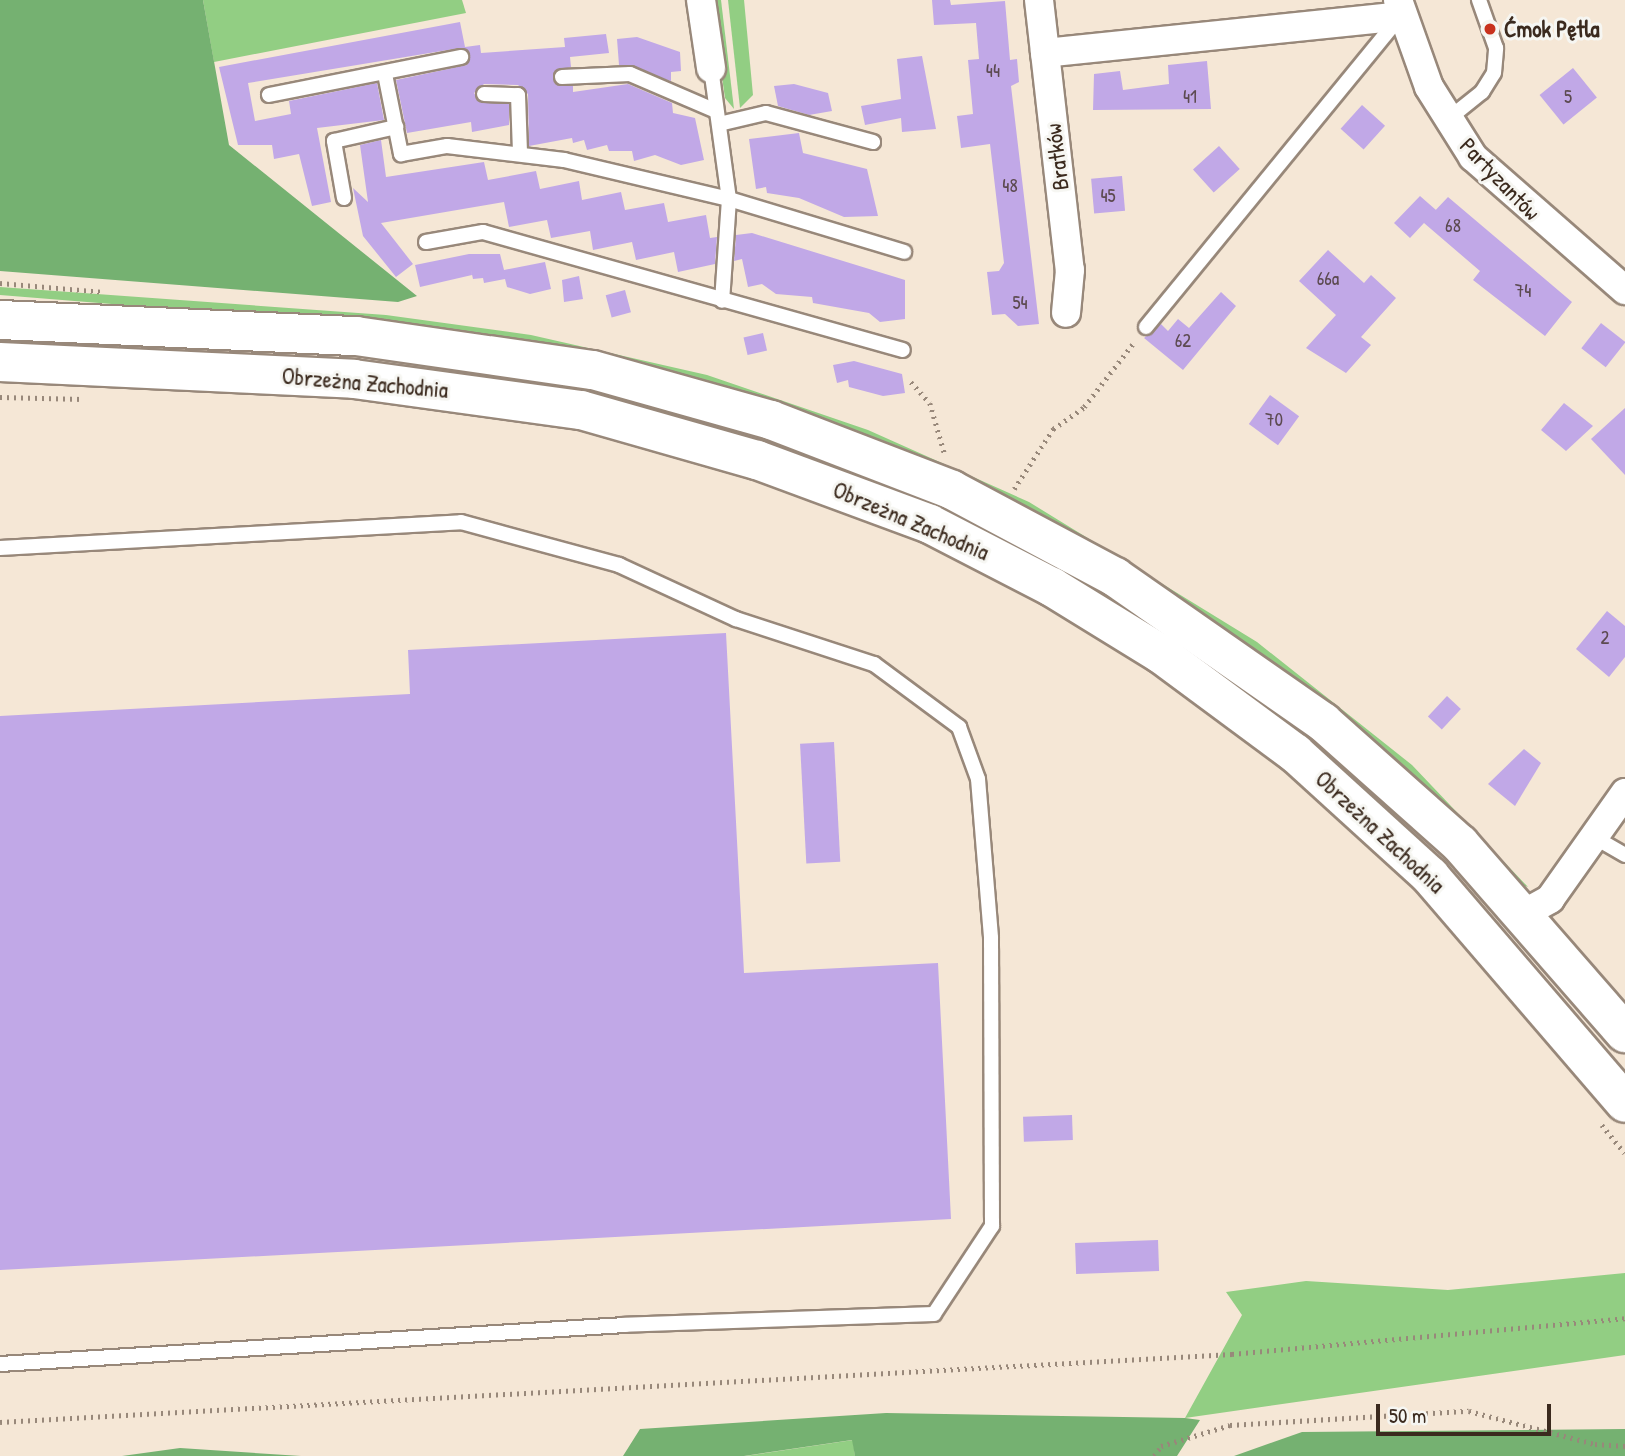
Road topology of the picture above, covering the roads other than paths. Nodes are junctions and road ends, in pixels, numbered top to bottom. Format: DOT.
graph roads {
  1 [pos="701,0"];
  2 [pos="1040,0"];
  3 [pos="1479,0"];
  4 [pos="1400,8"];
  5 [pos="1045,53"];
  6 [pos="461,57"];
  7 [pos="711,68"];
  8 [pos="385,74"];
  9 [pos="562,77"];
  10 [pos="484,94"];
  11 [pos="269,96"];
  12 [pos="718,118"];
  13 [pos="1447,120"];
  14 [pos="396,127"];
  15 [pos="873,142"];
  16 [pos="520,153"];
  17 [pos="344,198"];
  18 [pos="729,199"];
  19 [pos="426,242"];
  20 [pos="904,252"];
  21 [pos="1625,290"];
  22 [pos="722,301"];
  23 [pos="1066,313"];
  24 [pos="0,320"];
  25 [pos="1146,327"];
  26 [pos="903,351"];
  27 [pos="0,362"];
  28 [pos="0,548"];
  29 [pos="1625,793"];
  30 [pos="1594,837"];
  31 [pos="1625,855"];
  32 [pos="1525,914"];
  33 [pos="1625,1033"];
  34 [pos="1610,1110"];
  35 [pos="0,1364"];
  1 -- 7 [label="street"];
  2 -- 5 [label="street, Bratków"];
  3 -- 13 [label="lane"];
  4 -- 5 [label="street"];
  4 -- 13 [label="street, Partyzantów"];
  4 -- 25 [label="lane"];
  5 -- 23 [label="street, Bratków"];
  6 -- 8 [label="lane"];
  7 -- 12 [label="lane"];
  8 -- 11 [label="lane"];
  8 -- 14 [label="lane"];
  9 -- 12 [label="lane"];
  10 -- 16 [label="lane"];
  12 -- 15 [label="lane"];
  12 -- 18 [label="lane"];
  13 -- 21 [label="street, Partyzantów"];
  14 -- 16 [label="lane"];
  14 -- 17 [label="lane"];
  16 -- 18 [label="lane"];
  18 -- 20 [label="lane"];
  18 -- 22 [label="lane"];
  19 -- 22 [label="lane"];
  22 -- 26 [label="lane"];
  24 -- 32 [label="street, Obrzeżna Zachodnia"];
  27 -- 34 [label="street, Obrzeżna Zachodnia"];
  28 -- 35 [label="lane"];
  29 -- 30 [label="street"];
  30 -- 31 [label="lane"];
  30 -- 32 [label="street"];
  32 -- 33 [label="street, Obrzeżna Zachodnia"];
}
